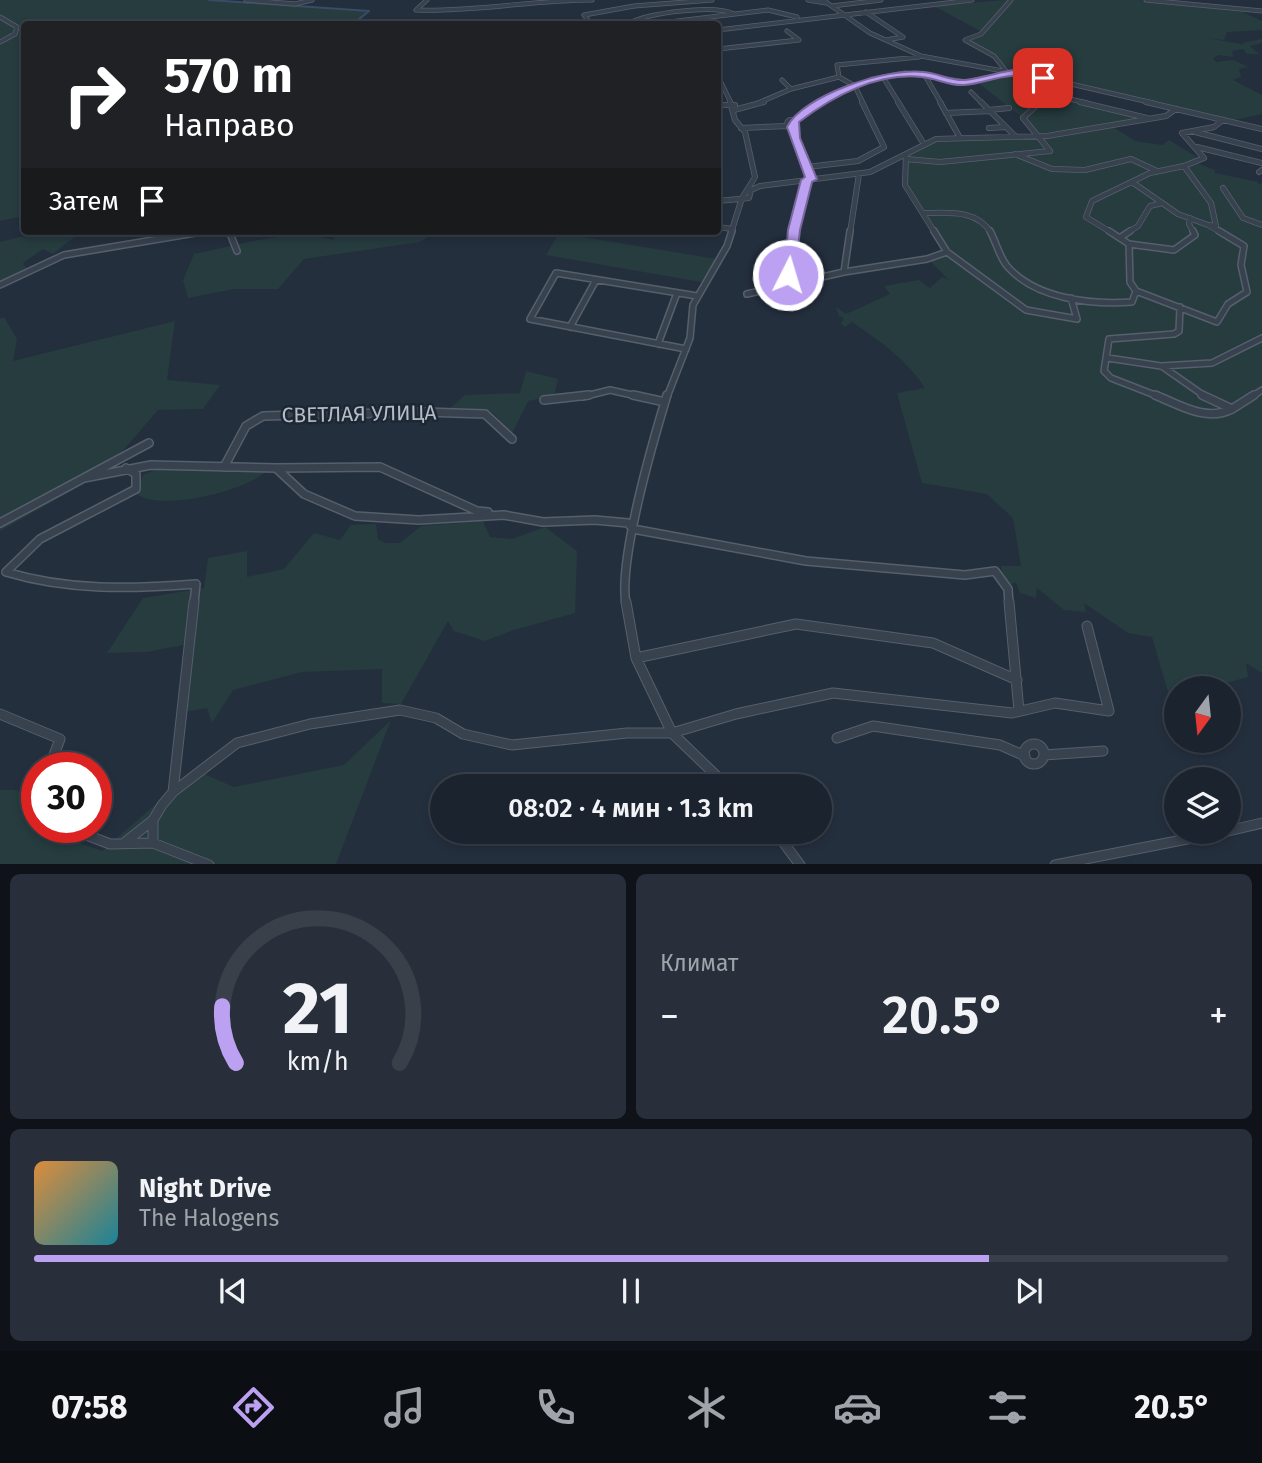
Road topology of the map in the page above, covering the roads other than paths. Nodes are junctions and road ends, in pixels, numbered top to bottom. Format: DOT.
graph roads {
  1 [pos="246,0"];
  2 [pos="312,0"];
  3 [pos="427,0"];
  4 [pos="592,0"];
  5 [pos="712,0"];
  6 [pos="808,0"];
  7 [pos="823,0"];
  8 [pos="881,0"];
  9 [pos="927,0"];
  10 [pos="972,0"];
  11 [pos="1011,0"];
  12 [pos="1146,0"];
  13 [pos="830,4"];
  14 [pos="932,4"];
  15 [pos="1262,11"];
  16 [pos="865,12"];
  17 [pos="734,14"];
  18 [pos="844,15"];
  19 [pos="0,17"];
  20 [pos="803,19"];
  21 [pos="589,21"];
  22 [pos="632,21"];
  23 [pos="677,21"];
  24 [pos="721,30"];
  25 [pos="787,31"];
  26 [pos="886,40"];
  27 [pos="0,42"];
  28 [pos="721,49"];
  29 [pos="921,56"];
  30 [pos="1006,71"];
  31 [pos="1013,73"];
  32 [pos="924,74"];
  33 [pos="883,77"];
  34 [pos="839,78"];
  35 [pos="782,80"];
  36 [pos="721,85"];
  37 [pos="855,86"];
  38 [pos="1080,86"];
  39 [pos="791,89"];
  40 [pos="971,92"];
  41 [pos="1073,100"];
  42 [pos="721,105"];
  43 [pos="733,107"];
  44 [pos="1009,108"];
  45 [pos="1176,109"];
  46 [pos="989,110"];
  47 [pos="946,113"];
  48 [pos="1152,119"];
  49 [pos="1223,120"];
  50 [pos="791,125"];
  51 [pos="1005,127"];
  52 [pos="741,128"];
  53 [pos="989,128"];
  54 [pos="1262,130"];
  55 [pos="1194,131"];
  56 [pos="1037,135"];
  57 [pos="1015,136"];
  58 [pos="960,138"];
  59 [pos="922,141"];
  60 [pos="1195,146"];
  61 [pos="1262,149"];
  62 [pos="1015,154"];
  63 [pos="906,156"];
  64 [pos="1262,163"];
  65 [pos="1184,166"];
  66 [pos="807,167"];
  67 [pos="1157,171"];
  68 [pos="859,174"];
  69 [pos="809,179"];
  70 [pos="1132,182"];
  71 [pos="1223,188"];
  72 [pos="742,198"];
  73 [pos="721,201"];
  74 [pos="1162,203"];
  75 [pos="924,213"];
  76 [pos="1190,218"];
  77 [pos="1208,225"];
  78 [pos="1262,225"];
  79 [pos="721,227"];
  80 [pos="733,229"];
  81 [pos="185,235"];
  82 [pos="231,235"];
  83 [pos="1121,237"];
  84 [pos="1129,244"];
  85 [pos="237,251"];
  86 [pos="947,252"];
  87 [pos="844,272"];
  88 [pos="596,280"];
  89 [pos="792,283"];
  90 [pos="0,285"];
  91 [pos="1136,291"];
  92 [pos="677,293"];
  93 [pos="747,295"];
  94 [pos="697,296"];
  95 [pos="1072,298"];
  96 [pos="1180,307"];
  97 [pos="570,327"];
  98 [pos="1262,338"];
  99 [pos="658,344"];
  100 [pos="686,348"];
  101 [pos="1108,358"];
  102 [pos="1161,366"];
  103 [pos="1262,390"];
  104 [pos="544,400"];
  105 [pos="665,402"];
  106 [pos="1232,408"];
  107 [pos="512,439"];
  108 [pos="149,443"];
  109 [pos="224,467"];
  110 [pos="126,468"];
  111 [pos="276,468"];
  112 [pos="84,478"];
  113 [pos="504,514"];
  114 [pos="0,523"];
  115 [pos="633,529"];
  116 [pos="1087,625"];
  117 [pos="636,658"];
  118 [pos="1017,680"];
  119 [pos="1019,711"];
  120 [pos="0,714"];
  121 [pos="672,733"];
  122 [pos="837,738"];
  123 [pos="1104,751"];
  124 [pos="56,752"];
  125 [pos="1044,755"];
  126 [pos="1024,756"];
  127 [pos="715,774"];
  128 [pos="173,792"];
  129 [pos="153,820"];
  130 [pos="1262,823"];
  131 [pos="1241,828"];
  132 [pos="107,843"];
  133 [pos="1164,843"];
  134 [pos="153,844"];
  135 [pos="785,844"];
  136 [pos="122,845"];
  137 [pos="209,864"];
  138 [pos="800,864"];
  139 [pos="1055,864"];
  1 -- 2 [label="street"];
  3 -- 4 [label="street"];
  5 -- 21 [label="street"];
  6 -- 13 [label="street"];
  7 -- 13 [label="street"];
  8 -- 13 [label="street"];
  9 -- 14 [label="street"];
  10 -- 14 [label="street"];
  11 -- 30 [label="street"];
  12 -- 15 [label="street"];
  13 -- 18 [label="street"];
  14 -- 16 [label="street"];
  16 -- 18 [label="street"];
  16 -- 26 [label="street"];
  17 -- 20 [label="street"];
  17 -- 22 [label="street"];
  17 -- 23 [label="street"];
  18 -- 20 [label="street"];
  18 -- 26 [label="street"];
  19 -- 27 [label="street"];
  20 -- 24 [label="street"];
  25 -- 28 [label="street"];
  26 -- 29 [label="street"];
  29 -- 30 [label="street"];
  29 -- 34 [label="street"];
  30 -- 31 [label="street"];
  31 -- 32 [label="street"];
  31 -- 38 [label="street"];
  32 -- 33 [label="street"];
  32 -- 47 [label="street"];
  33 -- 37 [label="street"];
  33 -- 59 [label="street"];
  34 -- 37 [label="street"];
  34 -- 39 [label="street"];
  35 -- 39 [label="street"];
  36 -- 43 [label="street"];
  37 -- 50 [label="street"];
  37 -- 66 [label="street"];
  38 -- 41 [label="street"];
  38 -- 45 [label="street"];
  39 -- 43 [label="street"];
  40 -- 46 [label="street"];
  41 -- 48 [label="street"];
  41 -- 56 [label="street"];
  42 -- 43 [label="street"];
  43 -- 52 [label="street"];
  44 -- 46 [label="street"];
  45 -- 48 [label="street"];
  45 -- 49 [label="street"];
  46 -- 47 [label="street"];
  46 -- 51 [label="street"];
  47 -- 58 [label="street"];
  48 -- 56 [label="street"];
  49 -- 54 [label="street"];
  49 -- 55 [label="street"];
  50 -- 52 [label="street"];
  50 -- 66 [label="street"];
  51 -- 53 [label="street"];
  51 -- 57 [label="street"];
  52 -- 72 [label="street"];
  55 -- 60 [label="street"];
  55 -- 61 [label="street"];
  56 -- 57 [label="street"];
  56 -- 62 [label="street"];
  57 -- 58 [label="street"];
  58 -- 63 [label="street"];
  60 -- 64 [label="street"];
  60 -- 65 [label="street"];
  62 -- 63 [label="street"];
  62 -- 67 [label="street"];
  63 -- 68 [label="street"];
  63 -- 75 [label="street"];
  65 -- 67 [label="street"];
  65 -- 77 [label="street"];
  66 -- 69 [label="street"];
  67 -- 70 [label="street"];
  68 -- 69 [label="street"];
  68 -- 87 [label="street"];
  69 -- 72 [label="street"];
  69 -- 89 [label="street"];
  70 -- 74 [label="street"];
  70 -- 83 [label="street"];
  71 -- 78 [label="street"];
  72 -- 73 [label="street"];
  72 -- 80 [label="street"];
  74 -- 76 [label="street"];
  74 -- 83 [label="street"];
  75 -- 86 [label="street"];
  75 -- 95 [label="street"];
  76 -- 77 [label="street"];
  76 -- 84 [label="street"];
  77 -- 96 [label="street"];
  79 -- 80 [label="street"];
  80 -- 94 [label="street"];
  81 -- 90 [label="street"];
  82 -- 85 [label="street"];
  83 -- 84 [label="street"];
  84 -- 91 [label="street"];
  86 -- 87 [label="street"];
  86 -- 95 [label="street"];
  87 -- 89 [label="street"];
  88 -- 92 [label="street"];
  88 -- 97 [label="street"];
  88 -- 97 [label="street"];
  89 -- 93 [label="street"];
  91 -- 95 [label="street"];
  91 -- 96 [label="street"];
  92 -- 94 [label="street"];
  92 -- 99 [label="street"];
  94 -- 100 [label="street"];
  96 -- 101 [label="street"];
  97 -- 99 [label="street"];
  98 -- 102 [label="street"];
  99 -- 100 [label="street"];
  100 -- 105 [label="street"];
  101 -- 102 [label="street"];
  101 -- 106 [label="street"];
  102 -- 106 [label="street"];
  103 -- 106 [label="street"];
  104 -- 105 [label="street"];
  105 -- 115 [label="street"];
  107 -- 109 [label="street, СВЕТЛАЯ УЛИЦА"];
  108 -- 112 [label="street"];
  109 -- 110 [label="street"];
  109 -- 111 [label="street"];
  110 -- 112 [label="street"];
  110 -- 128 [label="street"];
  111 -- 113 [label="street"];
  111 -- 113 [label="street"];
  112 -- 114 [label="street"];
  113 -- 115 [label="street"];
  115 -- 117 [label="street"];
  115 -- 118 [label="street"];
  116 -- 119 [label="street"];
  117 -- 118 [label="street"];
  117 -- 121 [label="street"];
  118 -- 119 [label="street"];
  119 -- 121 [label="street"];
  120 -- 124 [label="street"];
  121 -- 127 [label="street"];
  121 -- 128 [label="street"];
  122 -- 126 [label="street"];
  123 -- 125 [label="street"];
  125 -- 126 [label="street"];
  125 -- 126 [label="street"];
  128 -- 129 [label="street"];
  129 -- 134 [label="street"];
  129 -- 136 [label="street"];
  130 -- 131 [label="street"];
  132 -- 136 [label="street"];
  133 -- 139 [label="street"];
  134 -- 136 [label="street"];
  134 -- 137 [label="street"];
  135 -- 138 [label="street"];
}
